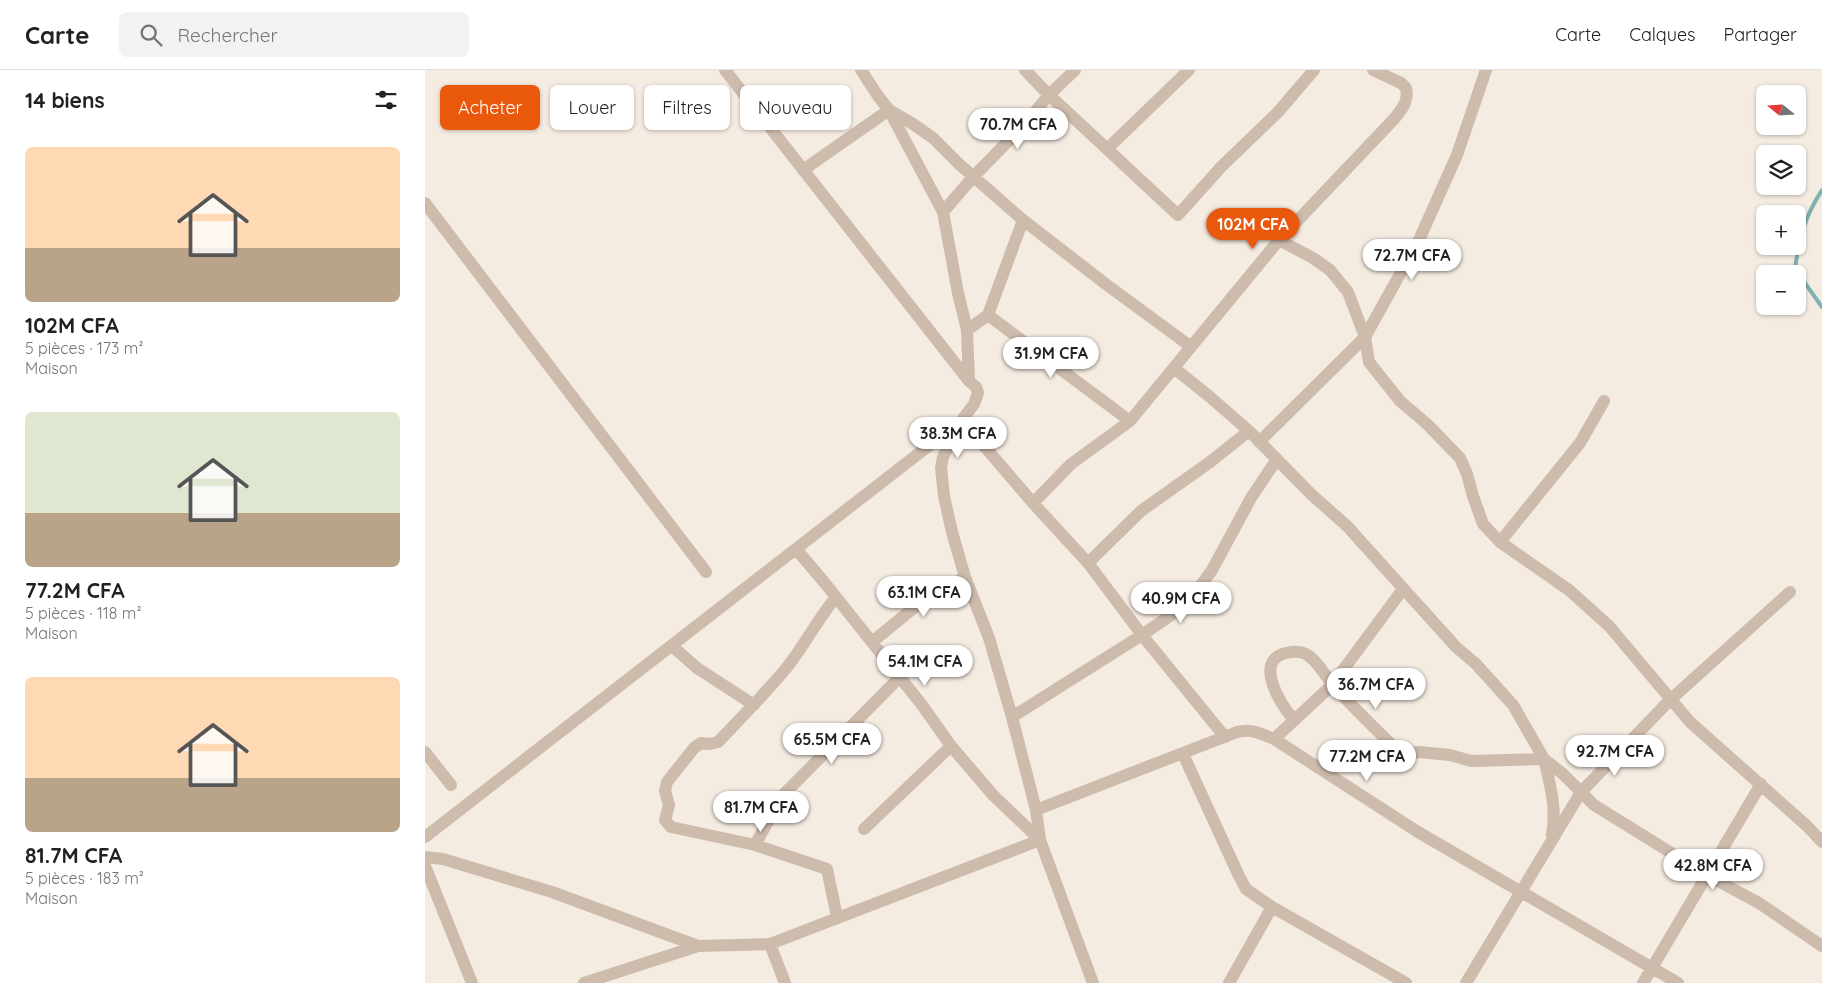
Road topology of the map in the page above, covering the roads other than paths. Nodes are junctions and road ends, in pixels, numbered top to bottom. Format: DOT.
graph roads {
  1 [pos="725,70"];
  2 [pos="861,70"];
  3 [pos="1025,70"];
  4 [pos="1075,70"];
  5 [pos="1189,70"];
  6 [pos="1314,70"];
  7 [pos="1373,70"];
  8 [pos="1486,70"];
  9 [pos="1049,95"];
  10 [pos="889,110"];
  11 [pos="1107,149"];
  12 [pos="803,170"];
  13 [pos="973,177"];
  14 [pos="425,202"];
  15 [pos="943,212"];
  16 [pos="1023,220"];
  17 [pos="1279,240"];
  18 [pos="988,315"];
  19 [pos="967,330"];
  20 [pos="1365,337"];
  21 [pos="1190,346"];
  22 [pos="1174,368"];
  23 [pos="969,381"];
  24 [pos="1604,401"];
  25 [pos="962,420"];
  26 [pos="1130,420"];
  27 [pos="1249,432"];
  28 [pos="1259,442"];
  29 [pos="1277,459"];
  30 [pos="1033,503"];
  31 [pos="1500,542"];
  32 [pos="796,549"];
  33 [pos="1088,563"];
  34 [pos="706,572"];
  35 [pos="965,577"];
  36 [pos="1403,589"];
  37 [pos="1790,592"];
  38 [pos="836,597"];
  39 [pos="1142,635"];
  40 [pos="872,642"];
  41 [pos="671,646"];
  42 [pos="900,677"];
  43 [pos="1332,685"];
  44 [pos="1670,700"];
  45 [pos="754,705"];
  46 [pos="1012,717"];
  47 [pos="1294,720"];
  48 [pos="1225,738"];
  49 [pos="1274,739"];
  50 [pos="951,746"];
  51 [pos="425,752"];
  52 [pos="1183,754"];
  53 [pos="1544,759"];
  54 [pos="1761,784"];
  55 [pos="451,785"];
  56 [pos="1581,792"];
  57 [pos="1036,810"];
  58 [pos="864,829"];
  59 [pos="425,837"];
  60 [pos="1039,840"];
  61 [pos="1550,842"];
  62 [pos="1822,842"];
  63 [pos="755,846"];
  64 [pos="425,857"];
  65 [pos="425,866"];
  66 [pos="1707,875"];
  67 [pos="1521,892"];
  68 [pos="1272,907"];
  69 [pos="837,917"];
  70 [pos="1821,940"];
  71 [pos="770,944"];
  72 [pos="698,946"];
  73 [pos="1651,969"];
  74 [pos="620,977"];
  75 [pos="472,983"];
  76 [pos="584,983"];
  77 [pos="785,983"];
  78 [pos="1093,983"];
  79 [pos="1229,983"];
  80 [pos="1406,983"];
  81 [pos="1466,983"];
  82 [pos="1643,983"];
  83 [pos="1679,983"];
  1 -- 12 [label="street"];
  2 -- 10 [label="street"];
  3 -- 9 [label="street"];
  4 -- 9 [label="street"];
  5 -- 11 [label="street"];
  6 -- 11 [label="street"];
  7 -- 17 [label="street"];
  8 -- 20 [label="street"];
  9 -- 11 [label="street"];
  9 -- 13 [label="street"];
  10 -- 12 [label="street"];
  10 -- 13 [label="street"];
  10 -- 15 [label="street"];
  12 -- 23 [label="street"];
  13 -- 15 [label="street"];
  13 -- 16 [label="street"];
  14 -- 34 [label="street"];
  15 -- 19 [label="street"];
  16 -- 18 [label="street"];
  16 -- 21 [label="street"];
  17 -- 20 [label="street"];
  17 -- 21 [label="street"];
  18 -- 19 [label="street"];
  18 -- 26 [label="street"];
  19 -- 23 [label="street"];
  20 -- 28 [label="street"];
  20 -- 31 [label="street"];
  21 -- 22 [label="street"];
  22 -- 26 [label="street"];
  22 -- 27 [label="street"];
  23 -- 25 [label="street"];
  24 -- 31 [label="street"];
  25 -- 30 [label="street"];
  25 -- 32 [label="street"];
  25 -- 35 [label="street"];
  26 -- 30 [label="street"];
  27 -- 28 [label="street"];
  27 -- 33 [label="street"];
  28 -- 29 [label="street"];
  29 -- 36 [label="street"];
  29 -- 39 [label="street"];
  30 -- 33 [label="street"];
  31 -- 44 [label="street"];
  32 -- 38 [label="street"];
  32 -- 41 [label="street"];
  33 -- 39 [label="street"];
  35 -- 40 [label="street"];
  35 -- 46 [label="street"];
  36 -- 43 [label="street"];
  36 -- 53 [label="street"];
  37 -- 44 [label="street"];
  38 -- 40 [label="street"];
  38 -- 45 [label="street"];
  39 -- 46 [label="street"];
  39 -- 48 [label="street"];
  40 -- 42 [label="street"];
  41 -- 45 [label="street"];
  41 -- 59 [label="street"];
  42 -- 50 [label="street"];
  42 -- 63 [label="street"];
  43 -- 47 [label="street"];
  43 -- 47 [label="street"];
  43 -- 53 [label="street"];
  44 -- 54 [label="street"];
  44 -- 56 [label="street"];
  45 -- 63 [label="street"];
  46 -- 57 [label="street"];
  47 -- 49 [label="street"];
  48 -- 49 [label="street"];
  48 -- 52 [label="street"];
  49 -- 67 [label="street"];
  50 -- 58 [label="street"];
  50 -- 60 [label="street"];
  51 -- 55 [label="street"];
  52 -- 57 [label="street"];
  52 -- 68 [label="street"];
  53 -- 56 [label="street"];
  53 -- 61 [label="street"];
  54 -- 62 [label="street"];
  54 -- 66 [label="street"];
  56 -- 61 [label="street"];
  56 -- 66 [label="street"];
  57 -- 60 [label="street"];
  60 -- 69 [label="street"];
  60 -- 78 [label="street"];
  61 -- 67 [label="street"];
  63 -- 69 [label="street"];
  64 -- 72 [label="street"];
  65 -- 75 [label="street"];
  66 -- 70 [label="street"];
  66 -- 73 [label="street"];
  67 -- 73 [label="street"];
  67 -- 81 [label="street"];
  68 -- 79 [label="street"];
  68 -- 80 [label="street"];
  69 -- 71 [label="street"];
  71 -- 72 [label="street"];
  71 -- 77 [label="street"];
  72 -- 74 [label="street"];
  73 -- 82 [label="street"];
  73 -- 83 [label="street"];
  74 -- 76 [label="street"];
}
